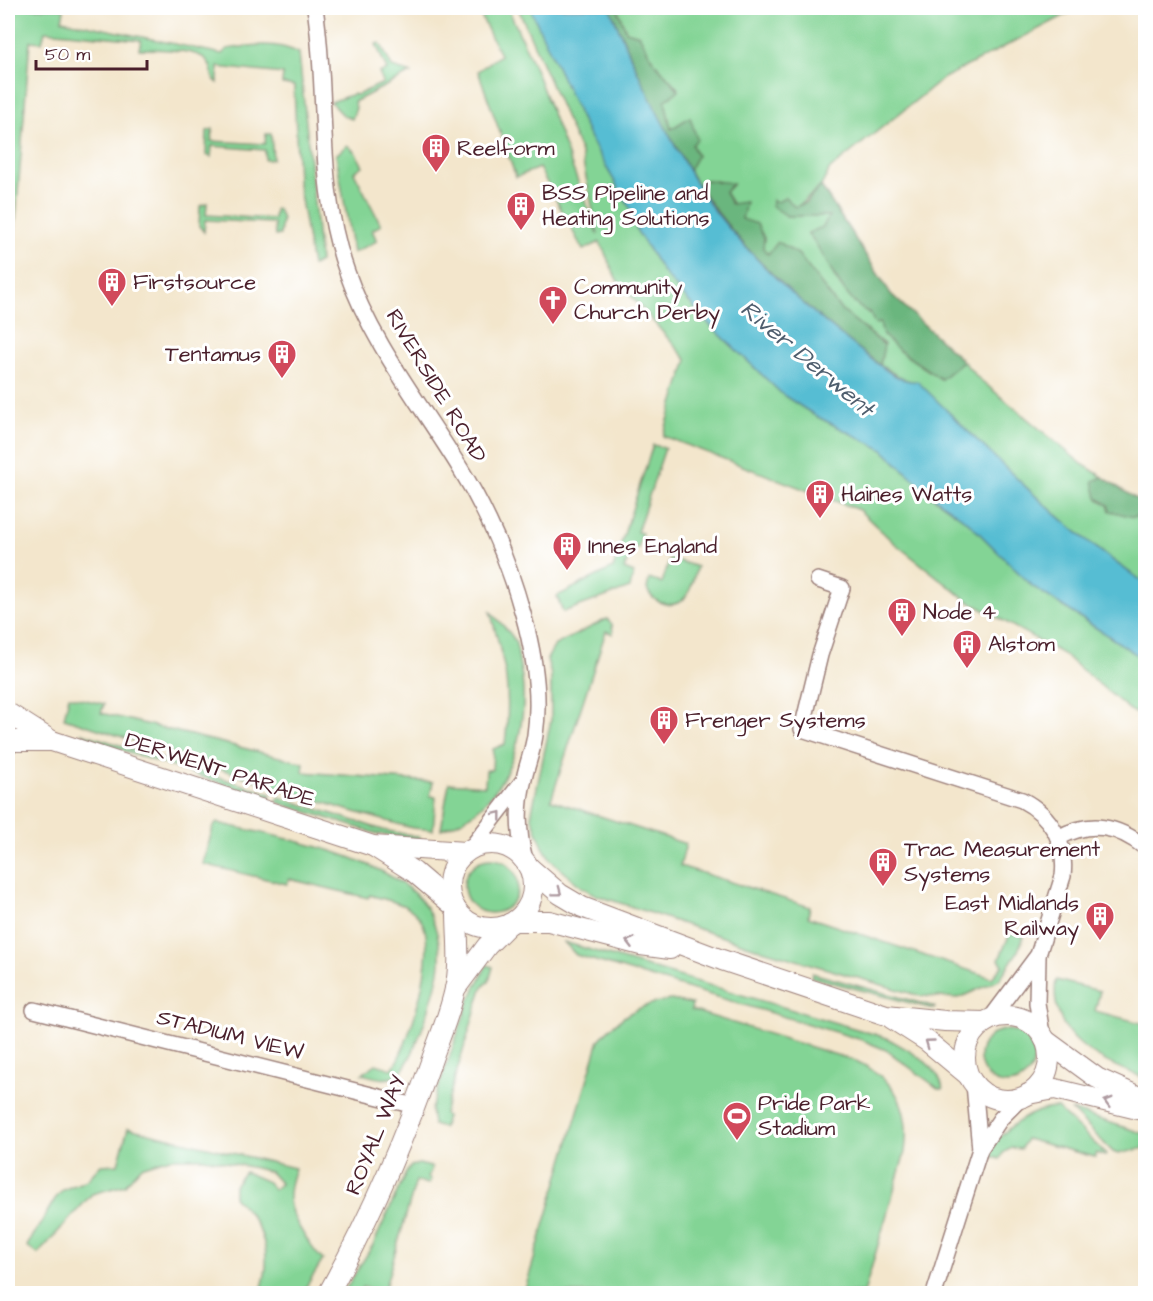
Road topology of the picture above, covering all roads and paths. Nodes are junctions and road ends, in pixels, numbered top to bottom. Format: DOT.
graph roads {
  1 [pos="315,8"];
  2 [pos="818,580"];
  3 [pos="8,713"];
  4 [pos="8,741"];
  5 [pos="52,741"];
  6 [pos="523,781"];
  7 [pos="1058,838"];
  8 [pos="373,846"];
  9 [pos="1146,848"];
  10 [pos="468,850"];
  11 [pos="527,864"];
  12 [pos="455,909"];
  13 [pos="512,922"];
  14 [pos="708,955"];
  15 [pos="1038,955"];
  16 [pos="455,989"];
  17 [pos="34,1010"];
  18 [pos="886,1015"];
  19 [pos="988,1020"];
  20 [pos="1044,1037"];
  21 [pos="971,1079"];
  22 [pos="1025,1095"];
  23 [pos="1146,1100"];
  24 [pos="415,1106"];
  25 [pos="1146,1111"];
  26 [pos="980,1149"];
  27 [pos="328,1293"];
  28 [pos="934,1293"];
  1 -- 6 [label="street, RIVERSIDE ROAD"];
  2 -- 7 [label="street"];
  3 -- 5 [label="street, DERWENT PARADE"];
  4 -- 5 [label="street, DERWENT PARADE"];
  5 -- 8 [label="street, DERWENT PARADE"];
  10 -- 6 [label="street, RIVERSIDE ROAD, one-way"];
  6 -- 11 [label="street, RIVERSIDE ROAD"];
  7 -- 9 [label="street"];
  7 -- 15 [label="street"];
  8 -- 10 [label="street, DERWENT PARADE"];
  8 -- 12 [label="street, DERWENT PARADE"];
  10 -- 11 [label="street"];
  10 -- 12 [label="street"];
  11 -- 13 [label="street"];
  11 -- 14 [label="street, one-way"];
  12 -- 13 [label="street"];
  12 -- 16 [label="street, ROYAL WAY"];
  14 -- 13 [label="street, one-way"];
  13 -- 16 [label="street, ROYAL WAY"];
  14 -- 18 [label="street"];
  15 -- 19 [label="street"];
  15 -- 20 [label="street"];
  16 -- 24 [label="street, ROYAL WAY"];
  17 -- 24 [label="street, STADIUM VIEW"];
  18 -- 19 [label="street"];
  21 -- 18 [label="street, one-way"];
  19 -- 20 [label="street"];
  19 -- 21 [label="street"];
  20 -- 22 [label="street"];
  20 -- 23 [label="street"];
  21 -- 22 [label="street"];
  21 -- 26 [label="street"];
  25 -- 22 [label="street, one-way"];
  22 -- 26 [label="street"];
  24 -- 27 [label="street, ROYAL WAY"];
  26 -- 28 [label="street"];
}
